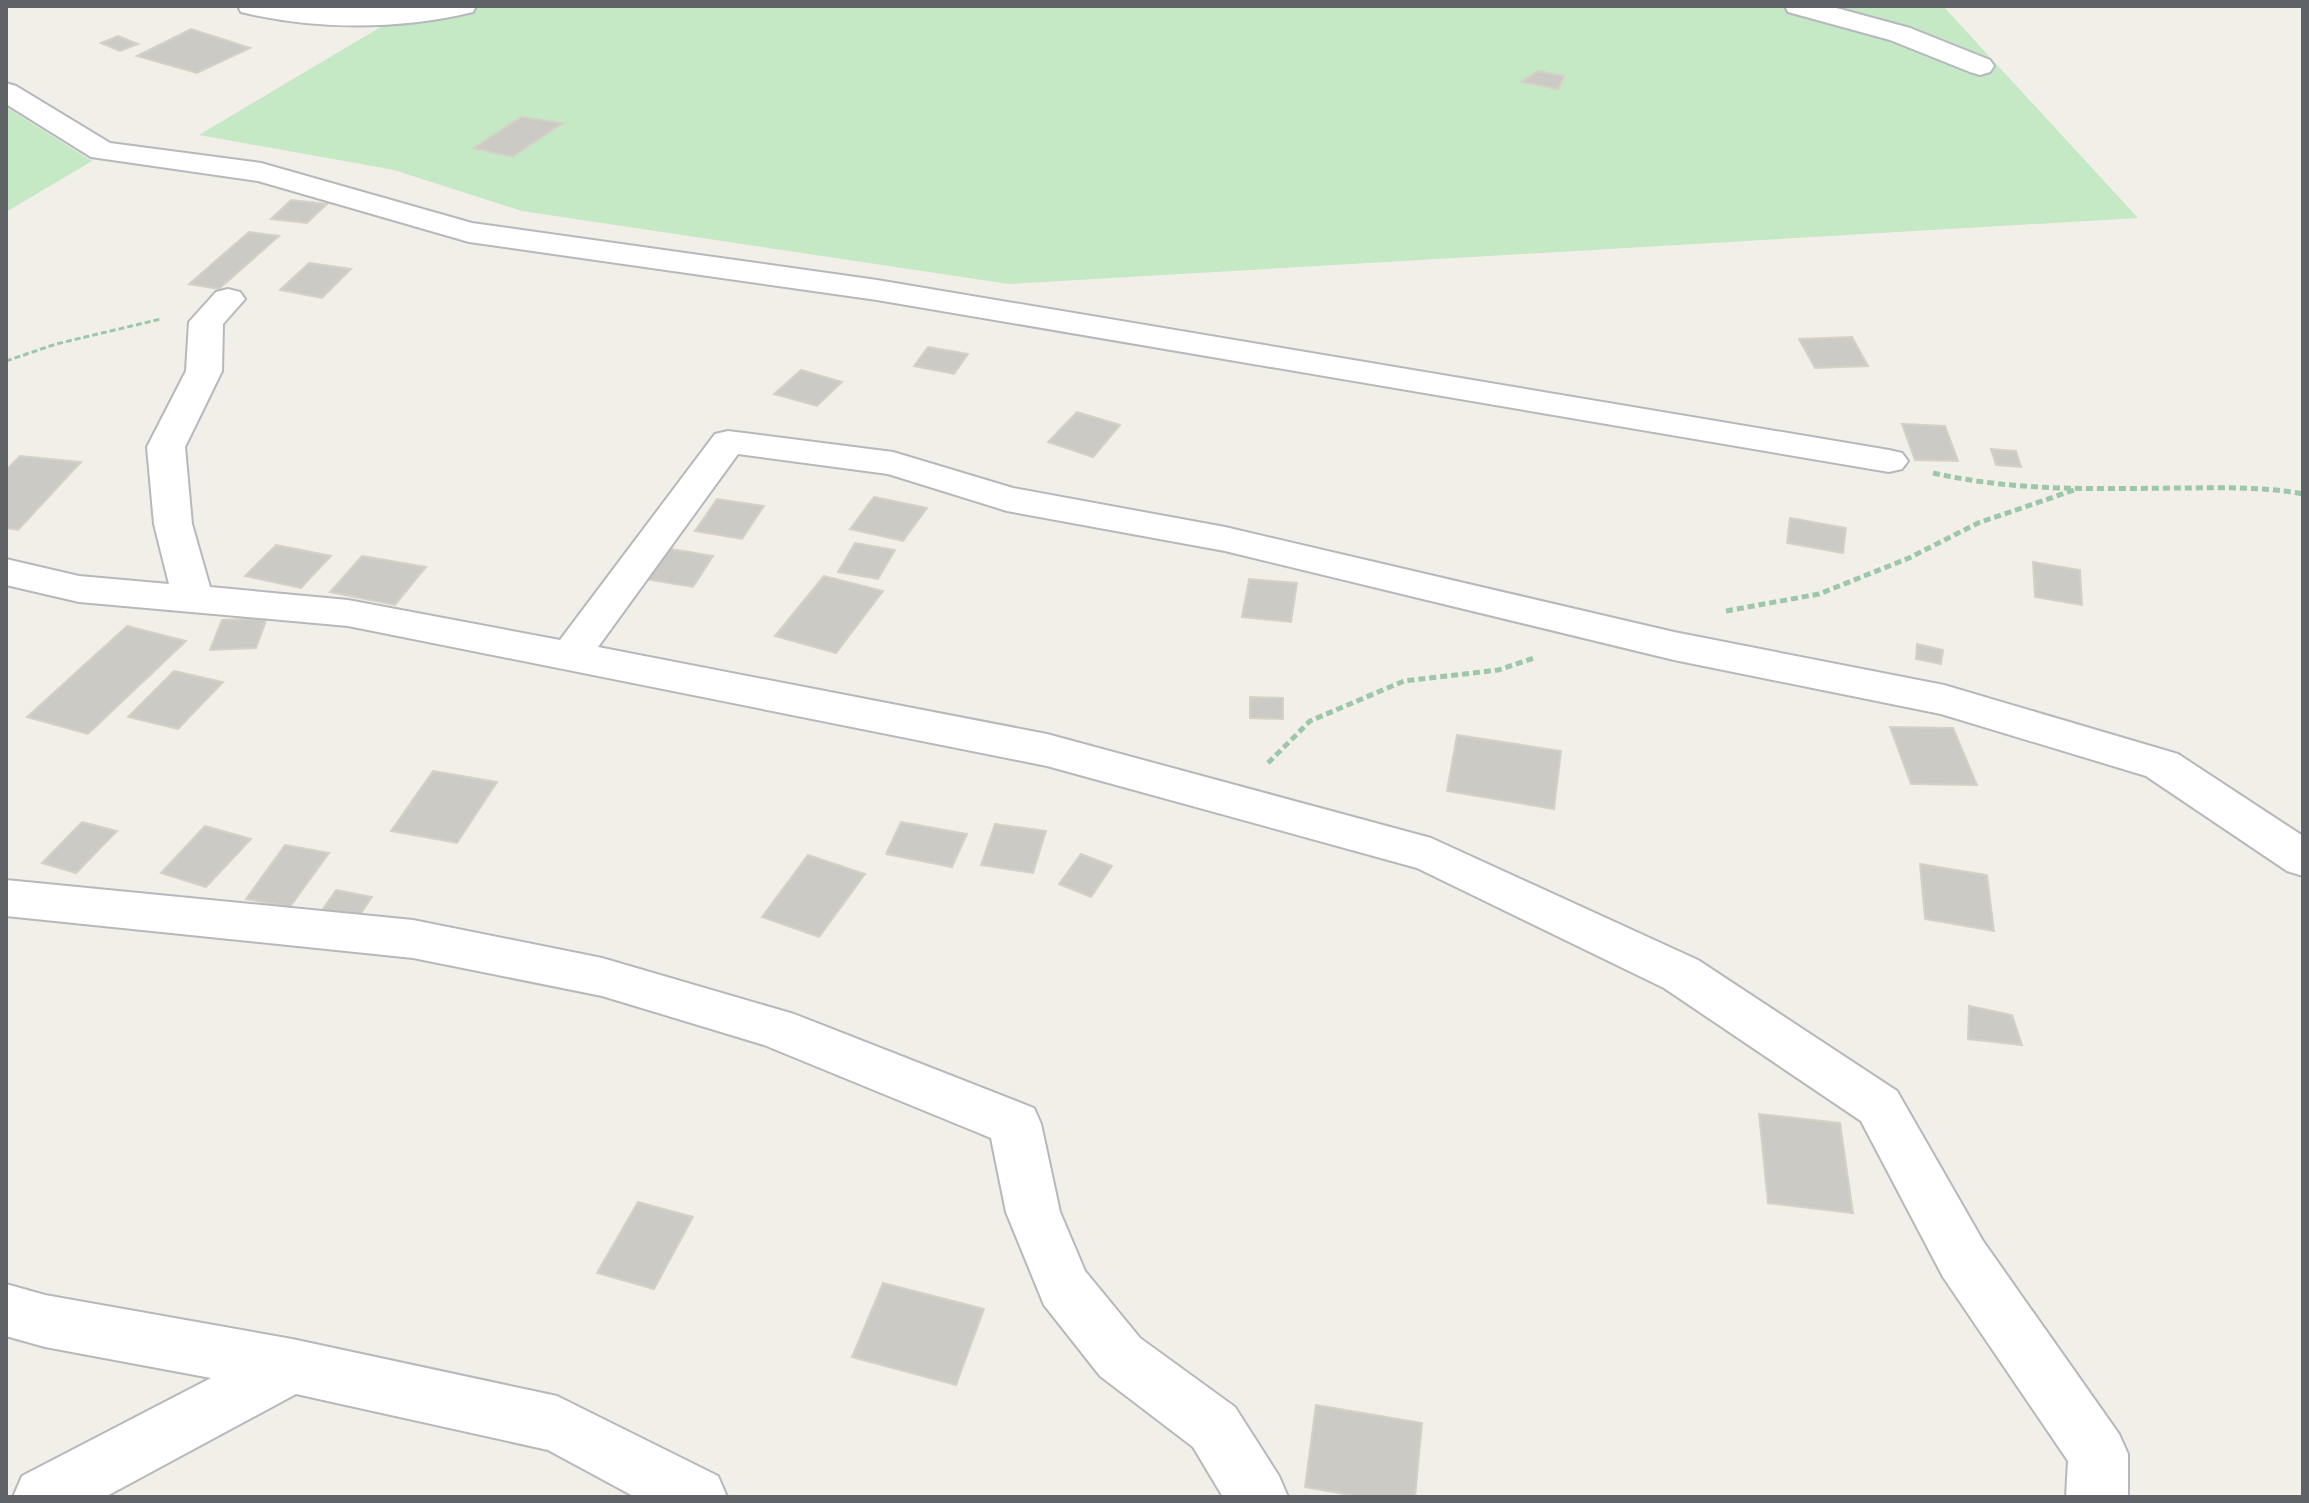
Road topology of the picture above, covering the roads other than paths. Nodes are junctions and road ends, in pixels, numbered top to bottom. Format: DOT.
graph roads {
  1 [pos="251,6"];
  2 [pos="463,6"];
  3 [pos="1798,6"];
  4 [pos="1980,66"];
  5 [pos="6,92"];
  6 [pos="228,299"];
  7 [pos="1889,461"];
  8 [pos="6,572"];
  9 [pos="193,599"];
  10 [pos="570,656"];
  11 [pos="2303,859"];
  12 [pos="6,898"];
  13 [pos="6,1310"];
  14 [pos="292,1366"];
  15 [pos="44,1497"];
  16 [pos="696,1497"];
  17 [pos="1257,1497"];
  18 [pos="2097,1497"];
  1 -- 2 [label="street"];
  3 -- 4 [label="street"];
  5 -- 7 [label="street"];
  6 -- 9 [label="street"];
  8 -- 9 [label="street"];
  9 -- 10 [label="street"];
  10 -- 11 [label="street"];
  10 -- 18 [label="street"];
  12 -- 17 [label="street"];
  13 -- 14 [label="street"];
  14 -- 15 [label="street"];
  14 -- 16 [label="street"];
}
